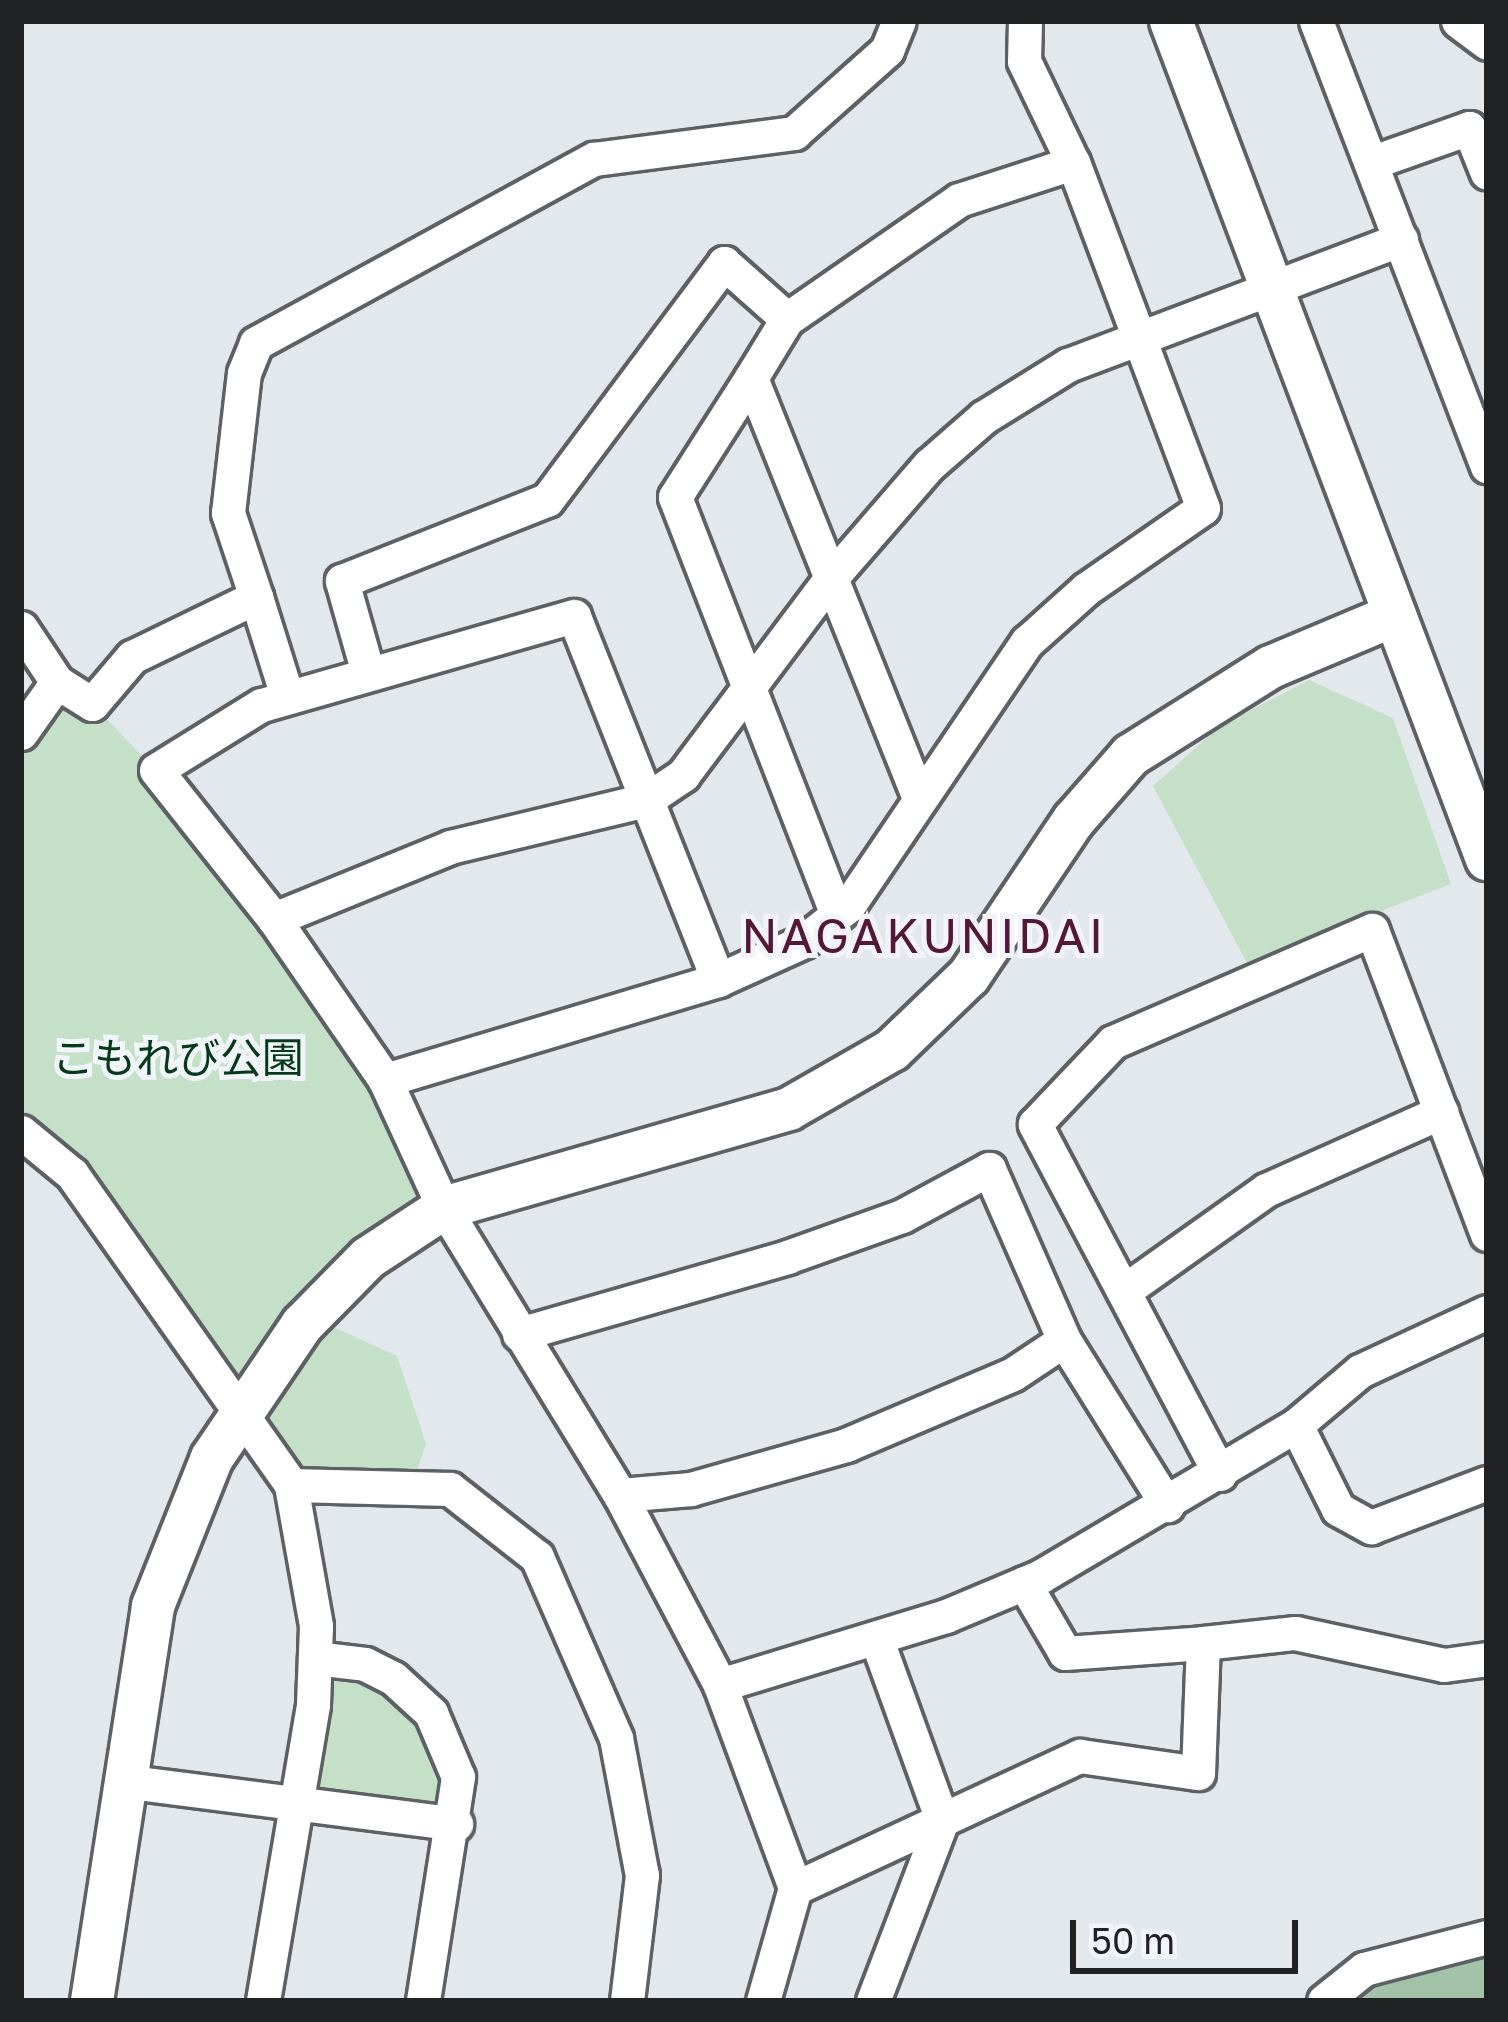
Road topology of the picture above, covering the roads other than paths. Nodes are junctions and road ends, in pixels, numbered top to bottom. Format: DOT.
graph roads {
  1 [pos="899,21"];
  2 [pos="1024,21"];
  3 [pos="1172,21"];
  4 [pos="1316,21"];
  5 [pos="1458,21"];
  6 [pos="1487,43"];
  7 [pos="1373,162"];
  8 [pos="1073,163"];
  9 [pos="1487,173"];
  10 [pos="1401,238"];
  11 [pos="1274,288"];
  12 [pos="787,319"];
  13 [pos="1143,334"];
  14 [pos="751,378"];
  15 [pos="1487,466"];
  16 [pos="831,578"];
  17 [pos="256,597"];
  18 [pos="1395,615"];
  19 [pos="21,628"];
  20 [pos="368,673"];
  21 [pos="57,682"];
  22 [pos="750,695"];
  23 [pos="287,696"];
  24 [pos="21,734"];
  25 [pos="919,799"];
  26 [pos="646,800"];
  27 [pos="1487,859"];
  28 [pos="837,915"];
  29 [pos="274,919"];
  30 [pos="718,980"];
  31 [pos="385,1080"];
  32 [pos="1441,1112"];
  33 [pos="21,1132"];
  34 [pos="444,1208"];
  35 [pos="1487,1234"];
  36 [pos="1124,1291"];
  37 [pos="1487,1312"];
  38 [pos="519,1334"];
  39 [pos="1064,1340"];
  40 [pos="238,1414"];
  41 [pos="1296,1425"];
  42 [pos="1220,1474"];
  43 [pos="1487,1483"];
  44 [pos="291,1485"];
  45 [pos="620,1495"];
  46 [pos="1167,1504"];
  47 [pos="1024,1583"];
  48 [pos="876,1638"];
  49 [pos="1203,1642"];
  50 [pos="315,1658"];
  51 [pos="1487,1660"];
  52 [pos="720,1685"];
  53 [pos="122,1781"];
  54 [pos="299,1803"];
  55 [pos="942,1820"];
  56 [pos="456,1824"];
  57 [pos="795,1888"];
  58 [pos="1487,1936"];
  59 [pos="92,2001"];
  60 [pos="263,2001"];
  61 [pos="423,2001"];
  62 [pos="627,2001"];
  63 [pos="763,2001"];
  64 [pos="873,2001"];
  65 [pos="1324,2001"];
  1 -- 17 [label="street"];
  2 -- 8 [label="street"];
  3 -- 11 [label="street"];
  4 -- 7 [label="street"];
  5 -- 6 [label="street"];
  7 -- 9 [label="street"];
  7 -- 10 [label="street"];
  8 -- 12 [label="street"];
  8 -- 13 [label="street"];
  10 -- 11 [label="street"];
  10 -- 15 [label="street"];
  11 -- 13 [label="street"];
  11 -- 18 [label="street"];
  12 -- 14 [label="street"];
  12 -- 20 [label="street"];
  13 -- 16 [label="street"];
  13 -- 25 [label="street"];
  14 -- 16 [label="street"];
  14 -- 22 [label="street"];
  16 -- 22 [label="street"];
  16 -- 25 [label="street"];
  17 -- 21 [label="street"];
  17 -- 23 [label="street"];
  18 -- 27 [label="street"];
  18 -- 34 [label="street"];
  19 -- 21 [label="street"];
  20 -- 23 [label="street"];
  20 -- 26 [label="street"];
  21 -- 24 [label="street"];
  22 -- 26 [label="street"];
  22 -- 28 [label="street"];
  23 -- 29 [label="street"];
  25 -- 28 [label="street"];
  26 -- 29 [label="street"];
  26 -- 30 [label="street"];
  28 -- 30 [label="street"];
  29 -- 31 [label="street"];
  30 -- 31 [label="street"];
  31 -- 34 [label="street"];
  32 -- 35 [label="street"];
  32 -- 36 [label="street"];
  32 -- 36 [label="street"];
  33 -- 40 [label="street"];
  34 -- 38 [label="street"];
  34 -- 40 [label="street"];
  36 -- 42 [label="street"];
  37 -- 41 [label="street"];
  38 -- 39 [label="street"];
  38 -- 45 [label="street"];
  39 -- 45 [label="street"];
  39 -- 46 [label="street"];
  40 -- 44 [label="street"];
  40 -- 53 [label="street"];
  41 -- 42 [label="street"];
  41 -- 43 [label="street"];
  42 -- 46 [label="street"];
  44 -- 50 [label="street"];
  44 -- 62 [label="street"];
  45 -- 52 [label="street"];
  46 -- 47 [label="street"];
  47 -- 48 [label="street"];
  47 -- 49 [label="street"];
  48 -- 52 [label="street"];
  48 -- 55 [label="street"];
  49 -- 51 [label="street"];
  49 -- 55 [label="street"];
  50 -- 54 [label="street"];
  50 -- 56 [label="street"];
  52 -- 57 [label="street"];
  53 -- 54 [label="street"];
  53 -- 59 [label="street"];
  54 -- 56 [label="street"];
  54 -- 60 [label="street"];
  55 -- 57 [label="street"];
  55 -- 64 [label="street"];
  56 -- 61 [label="street"];
  57 -- 63 [label="street"];
  58 -- 65 [label="street"];
}
